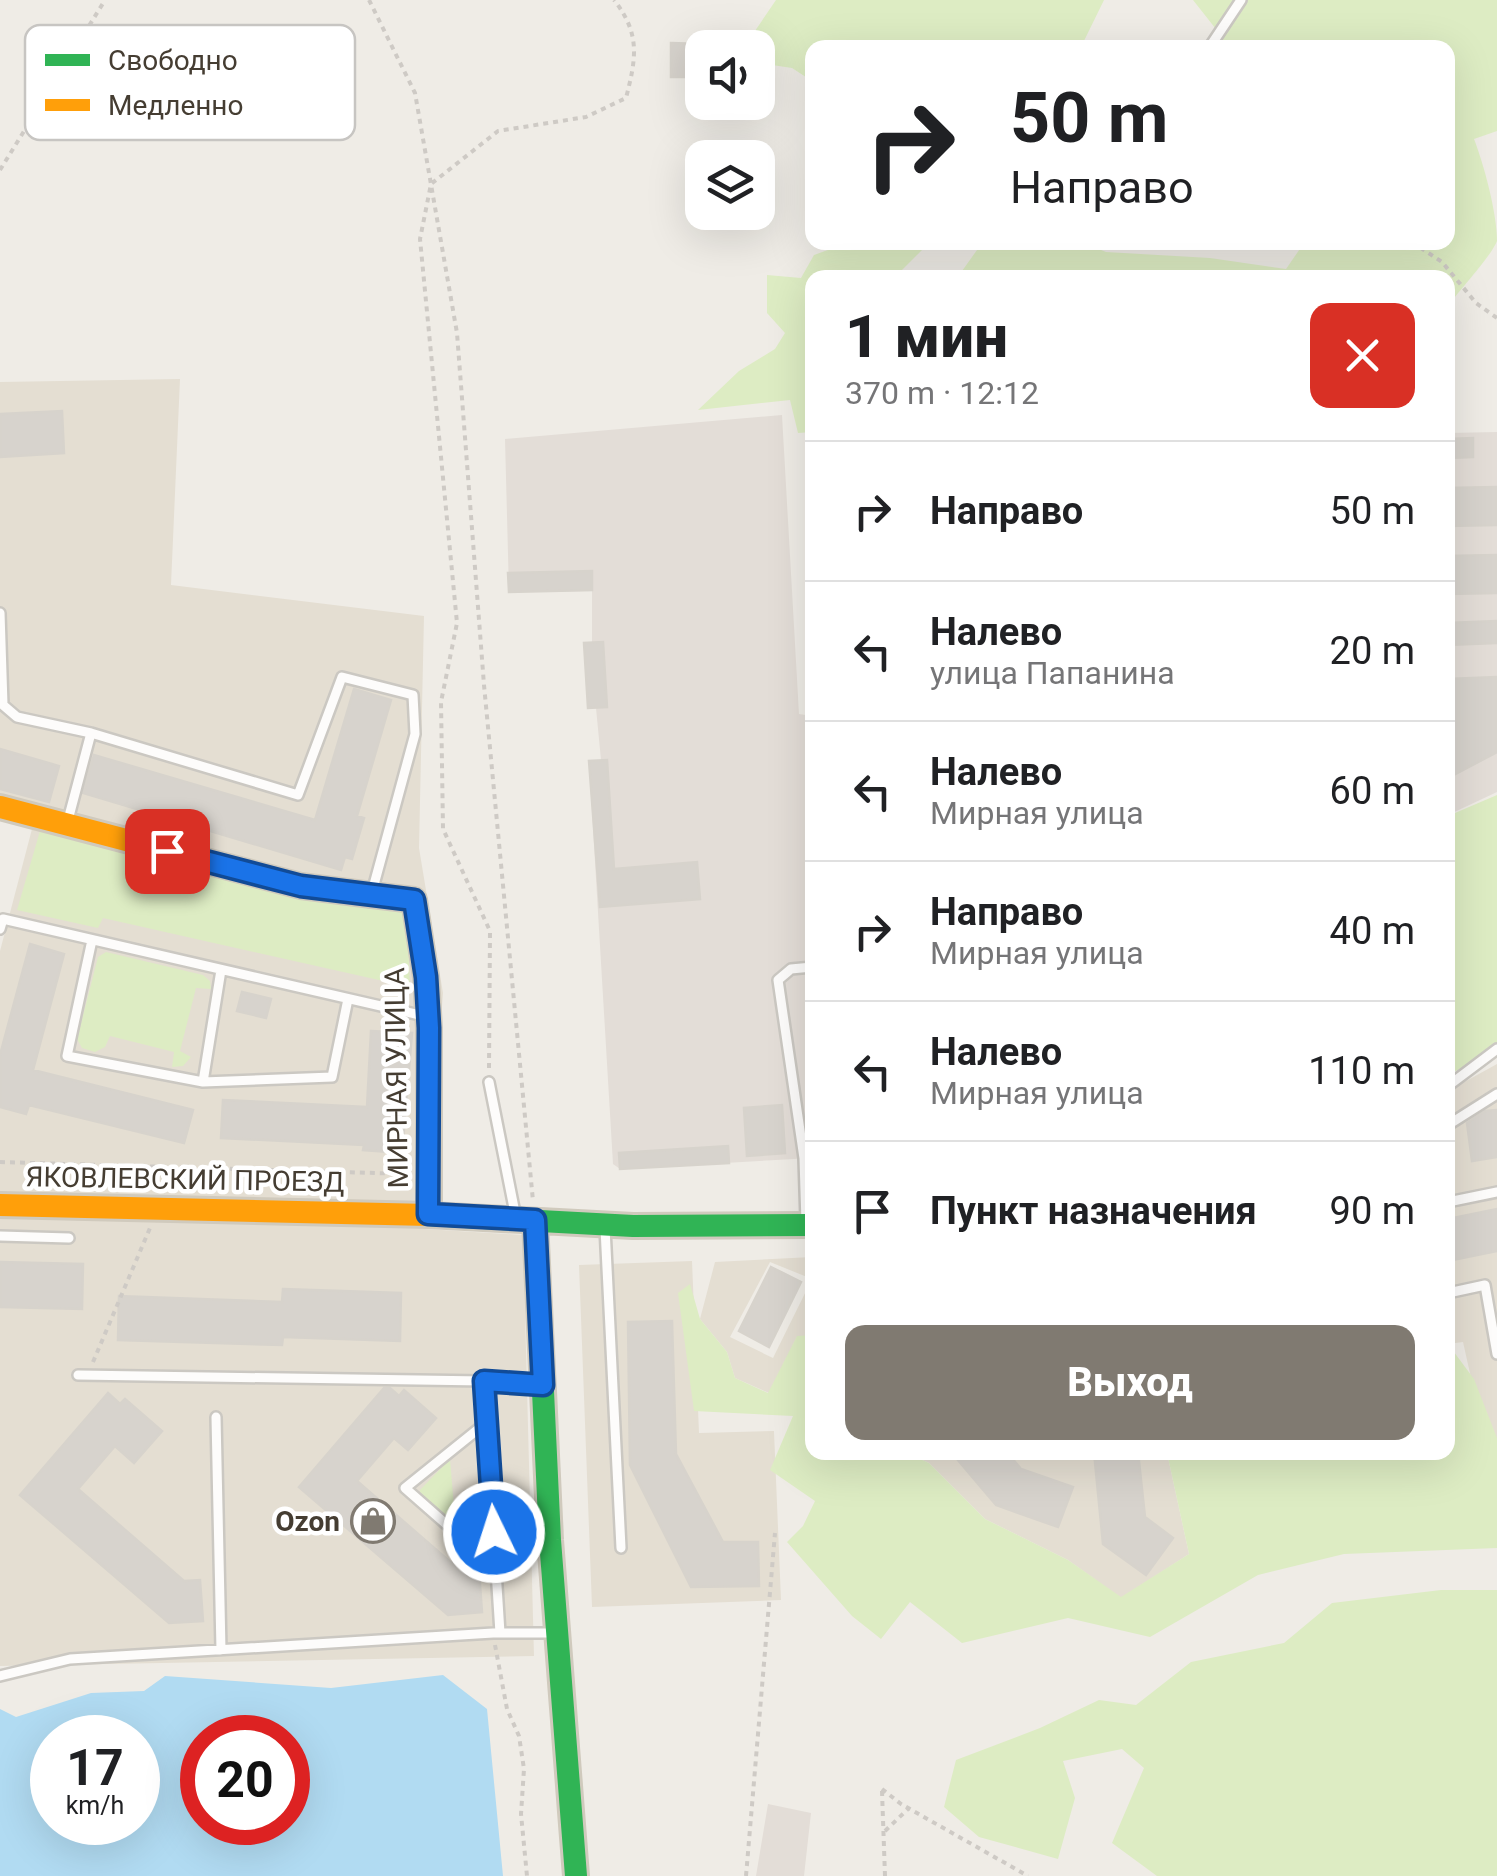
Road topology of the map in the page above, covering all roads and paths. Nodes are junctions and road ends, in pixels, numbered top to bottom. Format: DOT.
graph roads {
  1 [pos="105,0"];
  2 [pos="369,0"];
  3 [pos="614,0"];
  4 [pos="1241,0"];
  5 [pos="90,25"];
  6 [pos="1214,40"];
  7 [pos="25,130"];
  8 [pos="0,170"];
  9 [pos="431,184"];
  10 [pos="1424,250"];
  11 [pos="1449,270"];
  12 [pos="1455,278"];
  13 [pos="1497,318"];
  14 [pos="0,613"];
  15 [pos="91,733"];
  16 [pos="0,807"];
  17 [pos="67,824"];
  18 [pos="371,895"];
  19 [pos="0,929"];
  20 [pos="92,940"];
  21 [pos="805,968"];
  22 [pos="222,970"];
  23 [pos="348,999"];
  24 [pos="429,1018"];
  25 [pos="1497,1048"];
  26 [pos="1455,1081"];
  27 [pos="203,1082"];
  28 [pos="489,1082"];
  29 [pos="1497,1094"];
  30 [pos="1455,1121"];
  31 [pos="0,1162"];
  32 [pos="805,1170"];
  33 [pos="429,1175"];
  34 [pos="1497,1192"];
  35 [pos="1455,1201"];
  36 [pos="0,1205"];
  37 [pos="158,1208"];
  38 [pos="428,1214"];
  39 [pos="526,1221"];
  40 [pos="605,1225"];
  41 [pos="805,1228"];
  42 [pos="0,1236"];
  43 [pos="69,1238"];
  44 [pos="1497,1283"];
  45 [pos="1484,1285"];
  46 [pos="1455,1291"];
  47 [pos="1497,1354"];
  48 [pos="82,1375"];
  49 [pos="484,1381"];
  50 [pos="543,1385"];
  51 [pos="216,1416"];
  52 [pos="487,1422"];
  53 [pos="775,1533"];
  54 [pos="620,1548"];
  55 [pos="496,1568"];
  56 [pos="497,1633"];
  57 [pos="558,1633"];
  58 [pos="221,1650"];
  59 [pos="0,1676"];
  60 [pos="910,1809"];
  61 [pos="886,1832"];
  62 [pos="527,1876"];
  63 [pos="576,1876"];
  64 [pos="746,1876"];
  65 [pos="885,1876"];
  66 [pos="1028,1876"];
  1 -- 5 [label="path"];
  2 -- 9 [label="path"];
  3 -- 9 [label="path"];
  4 -- 6 [label="lane"];
  7 -- 8 [label="path"];
  9 -- 28 [label="path"];
  9 -- 39 [label="path"];
  10 -- 11 [label="path"];
  12 -- 13 [label="path"];
  14 -- 15 [label="lane"];
  15 -- 17 [label="lane"];
  15 -- 18 [label="lane"];
  16 -- 17 [label="street, МИРНАЯ УЛИЦА"];
  17 -- 18 [label="street, МИРНАЯ УЛИЦА"];
  18 -- 24 [label="street, МИРНАЯ УЛИЦА"];
  19 -- 20 [label="lane"];
  20 -- 22 [label="lane"];
  20 -- 27 [label="lane"];
  21 -- 32 [label="lane"];
  22 -- 23 [label="lane"];
  22 -- 27 [label="lane"];
  23 -- 24 [label="lane"];
  23 -- 27 [label="lane"];
  24 -- 33 [label="street, МИРНАЯ УЛИЦА"];
  25 -- 26 [label="lane"];
  28 -- 39 [label="lane"];
  29 -- 30 [label="lane"];
  31 -- 33 [label="path"];
  33 -- 38 [label="street, МИРНАЯ УЛИЦА"];
  34 -- 35 [label="lane"];
  36 -- 37 [label="street, ЯКОВЛЕВСКИЙ ПРОЕЗД"];
  37 -- 38 [label="street, ЯКОВЛЕВСКИЙ ПРОЕЗД"];
  37 -- 48 [label="path"];
  38 -- 39 [label="street, МИРНАЯ УЛИЦА"];
  39 -- 40 [label="street, МИРНАЯ УЛИЦА"];
  39 -- 50 [label="street"];
  40 -- 41 [label="street, МИРНАЯ УЛИЦА"];
  40 -- 54 [label="lane"];
  42 -- 43 [label="lane"];
  44 -- 45 [label="lane"];
  45 -- 46 [label="lane"];
  45 -- 47 [label="lane"];
  48 -- 49 [label="lane"];
  49 -- 50 [label="lane"];
  49 -- 52 [label="lane"];
  50 -- 57 [label="street"];
  51 -- 58 [label="lane"];
  52 -- 55 [label="lane"];
  52 -- 55 [label="lane"];
  53 -- 64 [label="path"];
  55 -- 56 [label="lane"];
  56 -- 57 [label="lane"];
  56 -- 58 [label="lane"];
  56 -- 62 [label="path"];
  57 -- 63 [label="street"];
  58 -- 59 [label="lane"];
  60 -- 61 [label="path"];
  60 -- 61 [label="path"];
  60 -- 66 [label="path"];
  61 -- 65 [label="path"];
}
